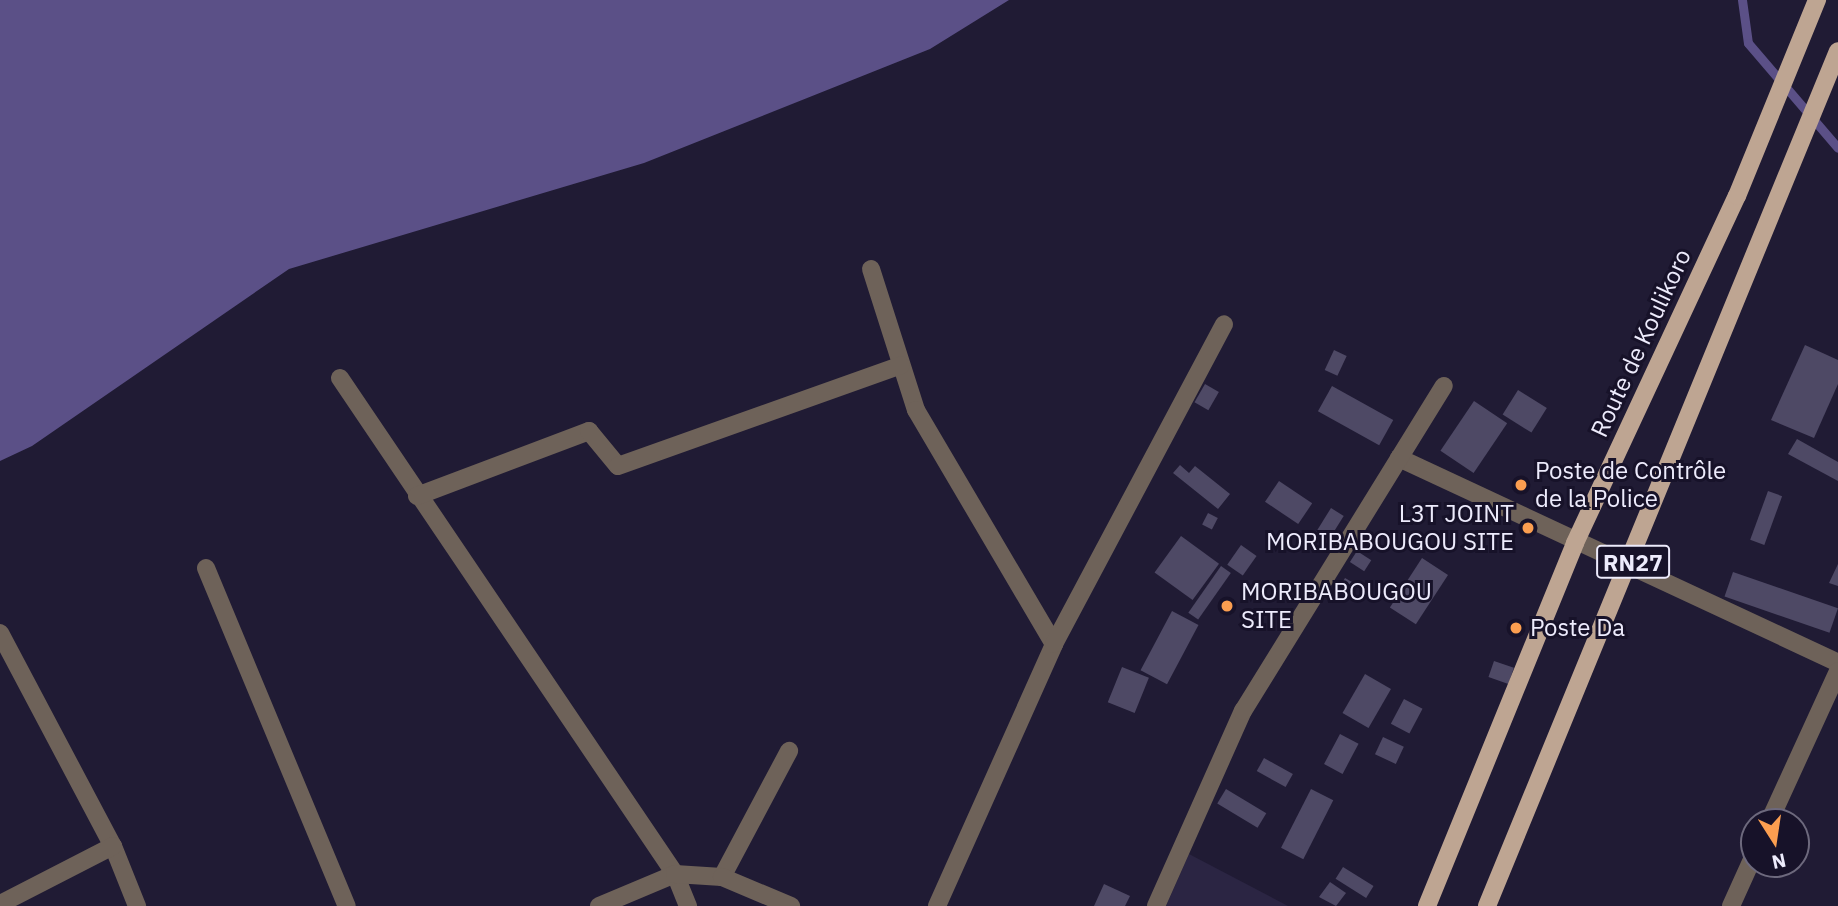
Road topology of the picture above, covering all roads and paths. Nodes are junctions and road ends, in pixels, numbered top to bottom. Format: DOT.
graph roads {
  1 [pos="1817,0"];
  2 [pos="1838,51"];
  3 [pos="871,269"];
  4 [pos="1224,324"];
  5 [pos="901,365"];
  6 [pos="340,379"];
  7 [pos="1444,386"];
  8 [pos="1399,458"];
  9 [pos="417,496"];
  10 [pos="1575,543"];
  11 [pos="206,568"];
  12 [pos="1630,568"];
  13 [pos="0,633"];
  14 [pos="1054,644"];
  15 [pos="1838,663"];
  16 [pos="1838,671"];
  17 [pos="789,751"];
  18 [pos="1775,808"];
  19 [pos="113,846"];
  20 [pos="675,874"];
  21 [pos="722,877"];
  22 [pos="1744,878"];
  23 [pos="0,904"];
  24 [pos="137,906"];
  25 [pos="347,906"];
  26 [pos="599,906"];
  27 [pos="688,906"];
  28 [pos="791,906"];
  29 [pos="937,906"];
  30 [pos="1156,906"];
  31 [pos="1427,906"];
  32 [pos="1487,906"];
  33 [pos="1731,906"];
  1 -- 10 [label="main road, Route de Koulikoro / RN27"];
  2 -- 12 [label="main road, RN27"];
  3 -- 5 [label="street"];
  4 -- 14 [label="street"];
  5 -- 9 [label="street"];
  5 -- 14 [label="street"];
  6 -- 9 [label="street"];
  7 -- 8 [label="street"];
  8 -- 10 [label="street"];
  8 -- 30 [label="street"];
  9 -- 20 [label="street"];
  10 -- 12 [label="street"];
  10 -- 31 [label="main road, Route de Koulikoro / RN27"];
  11 -- 25 [label="street"];
  12 -- 15 [label="street"];
  12 -- 32 [label="main road, RN27"];
  13 -- 19 [label="street"];
  14 -- 29 [label="street"];
  16 -- 18 [label="street"];
  17 -- 21 [label="street"];
  19 -- 23 [label="street"];
  19 -- 24 [label="street"];
  20 -- 21 [label="street"];
  20 -- 26 [label="street"];
  20 -- 27 [label="street"];
  21 -- 28 [label="street"];
  22 -- 33 [label="street"];
}
